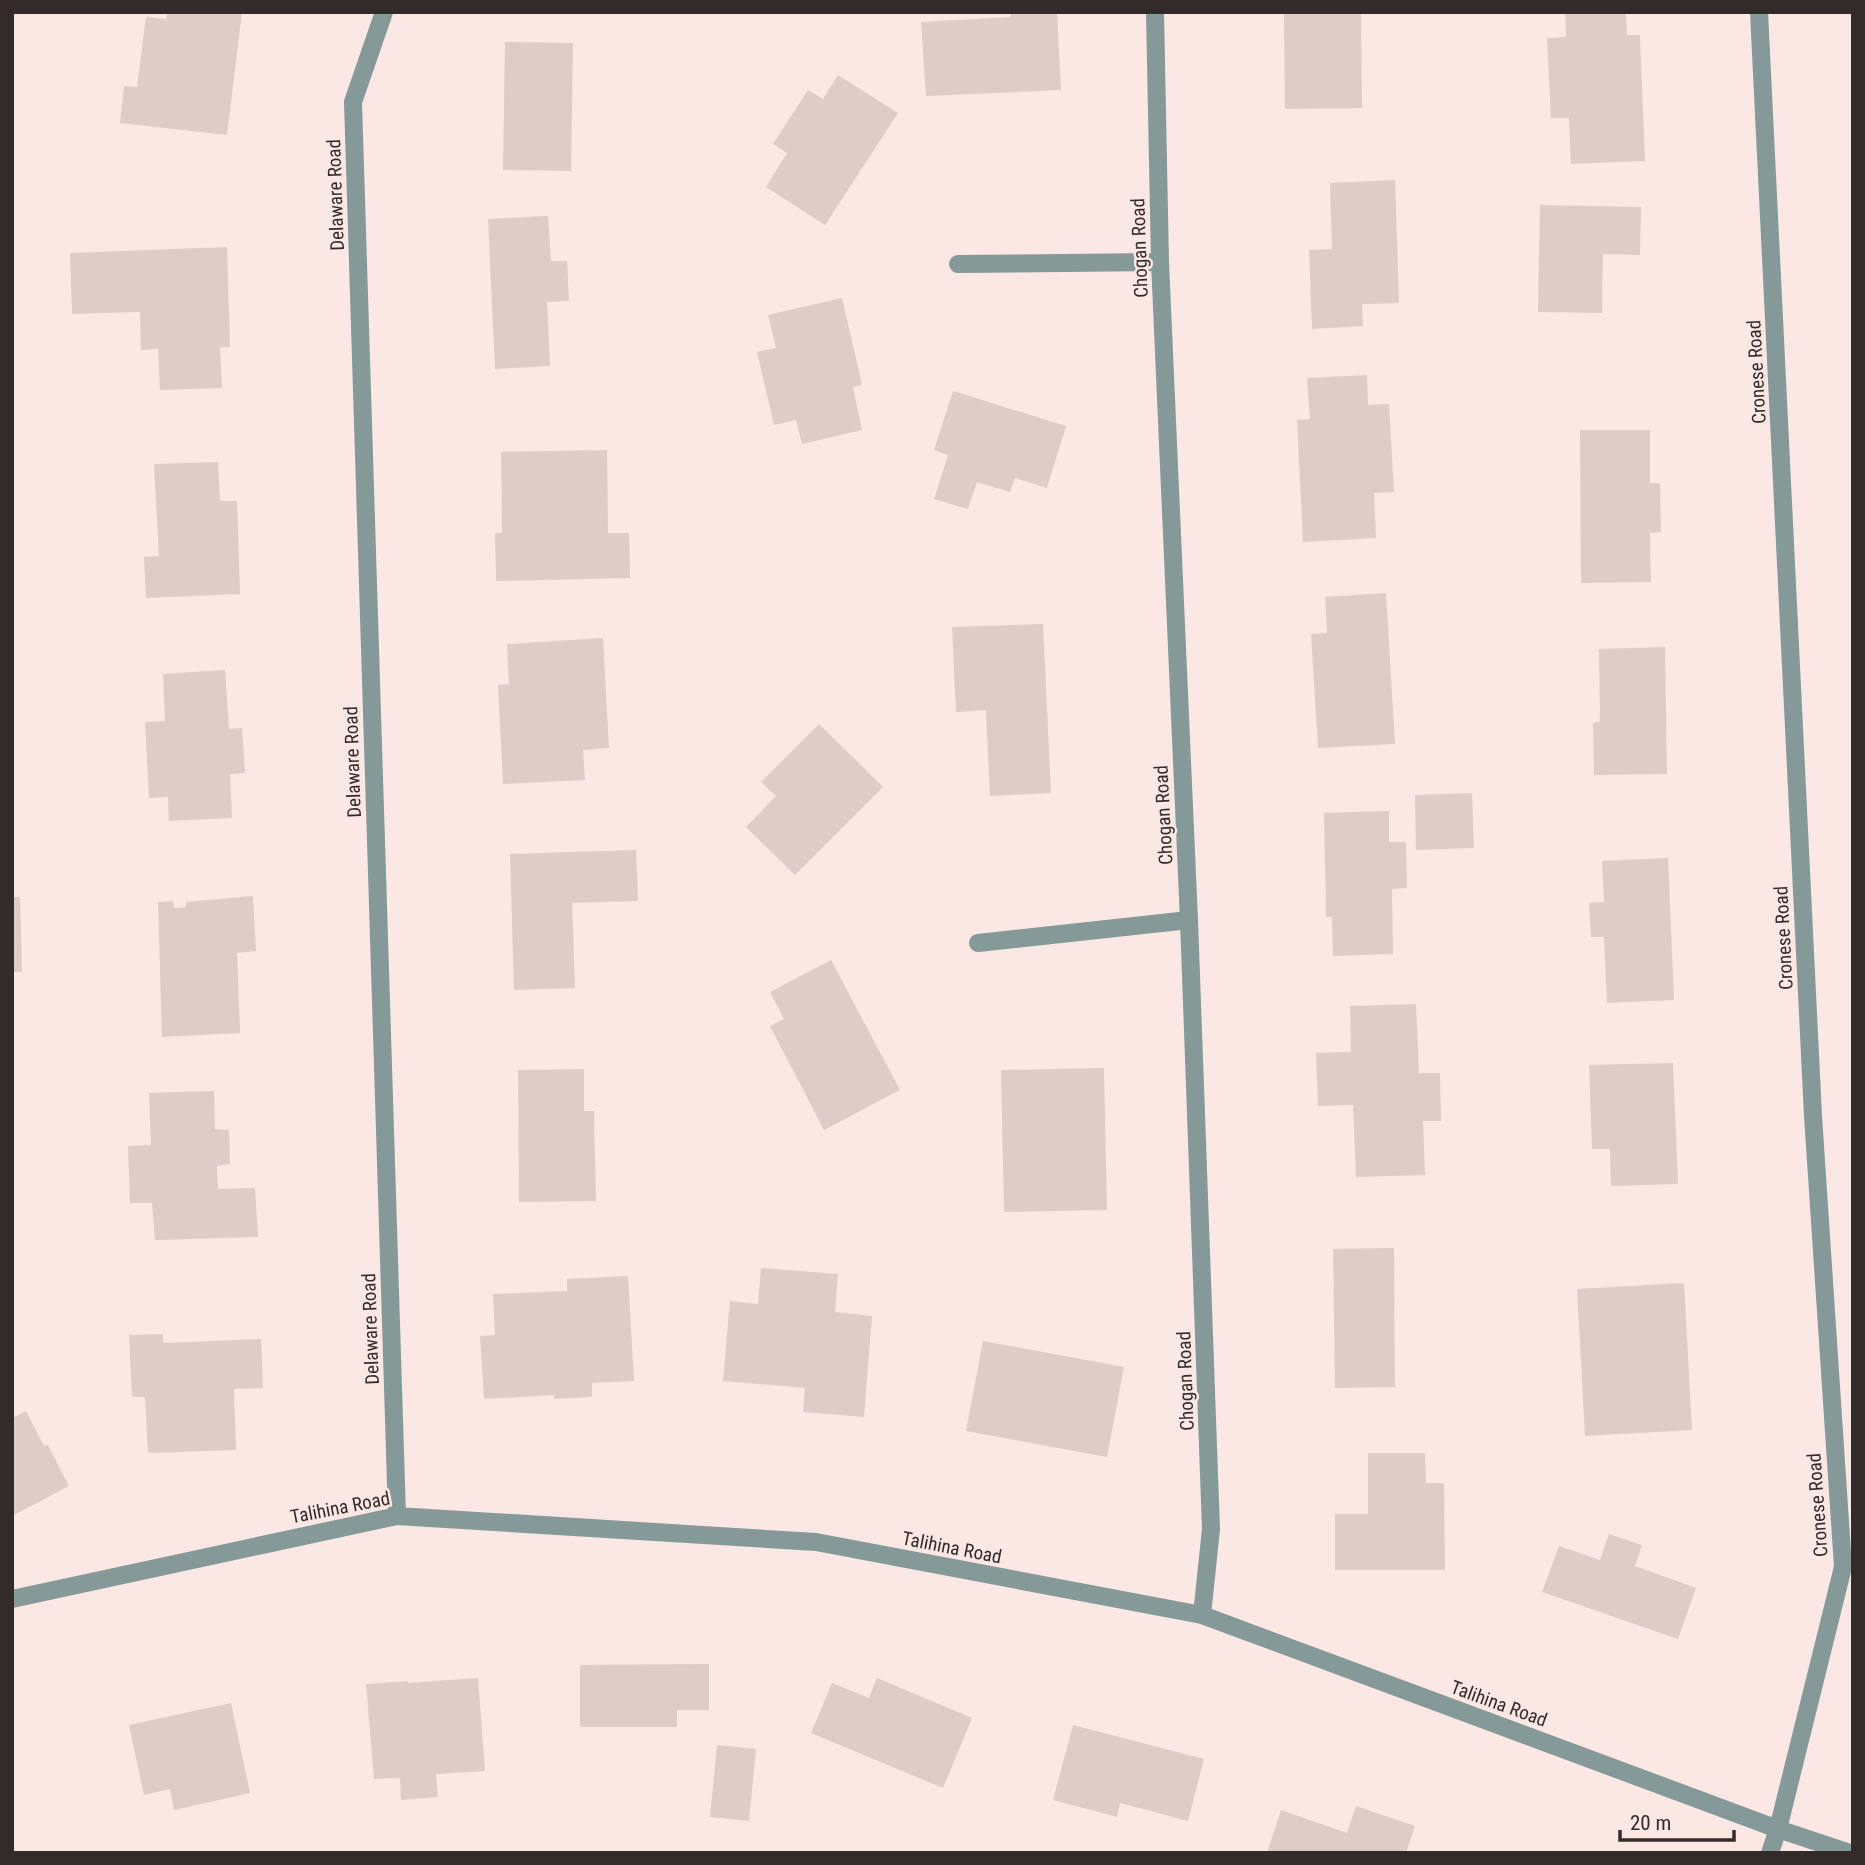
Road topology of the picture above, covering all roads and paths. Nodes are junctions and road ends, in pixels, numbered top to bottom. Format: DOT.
graph roads {
  1 [pos="384,12"];
  2 [pos="1155,12"];
  3 [pos="1759,12"];
  4 [pos="1160,262"];
  5 [pos="958,264"];
  6 [pos="1189,920"];
  7 [pos="978,943"];
  8 [pos="397,1516"];
  9 [pos="12,1599"];
  10 [pos="1202,1615"];
  11 [pos="1779,1829"];
  12 [pos="1770,1853"];
  13 [pos="1850,1853"];
  1 -- 8 [label="street, Delaware Road"];
  2 -- 4 [label="street, Chogan Road"];
  3 -- 11 [label="street, Cronese Road"];
  4 -- 5 [label="street"];
  4 -- 6 [label="street, Chogan Road"];
  6 -- 7 [label="street"];
  6 -- 10 [label="street, Chogan Road"];
  8 -- 9 [label="street, Talihina Road"];
  8 -- 10 [label="street, Talihina Road"];
  10 -- 11 [label="street, Talihina Road"];
  11 -- 12 [label="street, Cronese Road"];
  11 -- 13 [label="street, Talihina Road"];
}
